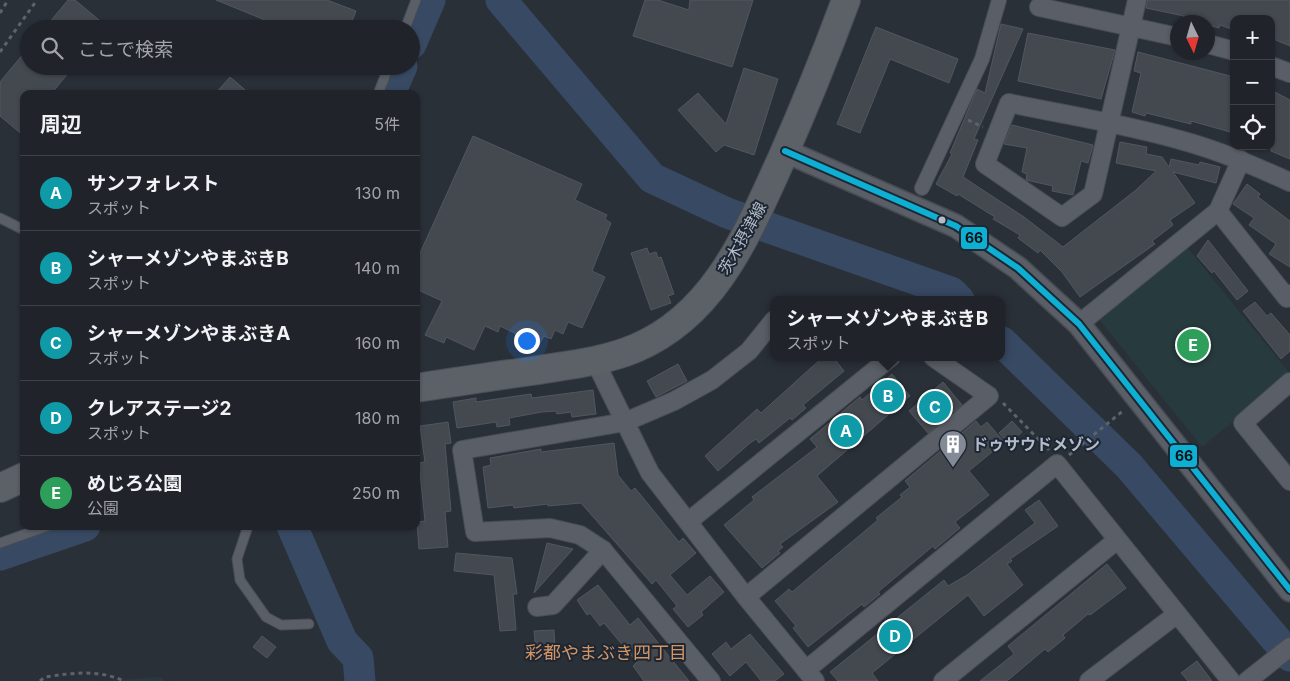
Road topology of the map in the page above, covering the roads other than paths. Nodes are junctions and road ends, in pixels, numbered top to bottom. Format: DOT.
graph roads {
  1 [pos="416,0"];
  2 [pos="846,0"];
  3 [pos="999,0"];
  4 [pos="1136,0"];
  5 [pos="1039,7"];
  6 [pos="408,20"];
  7 [pos="1130,27"];
  8 [pos="1170,35"];
  9 [pos="1215,46"];
  10 [pos="1230,50"];
  11 [pos="1275,67"];
  12 [pos="1290,73"];
  13 [pos="385,75"];
  14 [pos="380,90"];
  15 [pos="1108,124"];
  16 [pos="785,151"];
  17 [pos="1241,160"];
  18 [pos="1290,182"];
  19 [pos="922,188"];
  20 [pos="1218,211"];
  21 [pos="0,218"];
  22 [pos="20,228"];
  23 [pos="1290,294"];
  24 [pos="1079,324"];
  25 [pos="770,325"];
  26 [pos="886,361"];
  27 [pos="939,361"];
  28 [pos="595,362"];
  29 [pos="1290,382"];
  30 [pos="420,387"];
  31 [pos="625,422"];
  32 [pos="20,479"];
  33 [pos="1290,482"];
  34 [pos="0,488"];
  35 [pos="689,521"];
  36 [pos="37,530"];
  37 [pos="247,530"];
  38 [pos="1117,540"];
  39 [pos="0,543"];
  40 [pos="604,550"];
  41 [pos="1290,590"];
  42 [pos="746,597"];
  43 [pos="537,607"];
  44 [pos="1177,614"];
  45 [pos="309,624"];
  46 [pos="1290,647"];
  47 [pos="810,676"];
  48 [pos="712,681"];
  49 [pos="942,681"];
  50 [pos="1089,681"];
  51 [pos="1231,681"];
  52 [pos="1247,681"];
  1 -- 6 [label="lane"];
  2 -- 16 [label="main road, 茨木摂津線"];
  3 -- 19 [label="street"];
  4 -- 7 [label="street"];
  5 -- 7 [label="street"];
  7 -- 8 [label="street"];
  7 -- 15 [label="street"];
  9 -- 10 [label="street"];
  11 -- 12 [label="street"];
  13 -- 14 [label="lane"];
  15 -- 15 [label="street"];
  15 -- 17 [label="street"];
  16 -- 24 [label="street"];
  16 -- 28 [label="main road, 茨木摂津線"];
  17 -- 18 [label="street"];
  17 -- 20 [label="street"];
  20 -- 23 [label="street"];
  20 -- 24 [label="street"];
  21 -- 22 [label="lane"];
  24 -- 41 [label="street"];
  25 -- 31 [label="street"];
  26 -- 35 [label="street"];
  27 -- 42 [label="street"];
  28 -- 30 [label="main road, 茨木摂津線"];
  28 -- 31 [label="street"];
  29 -- 33 [label="street"];
  31 -- 35 [label="street"];
  31 -- 40 [label="street"];
  32 -- 34 [label="main road"];
  35 -- 42 [label="street"];
  36 -- 39 [label="lane"];
  37 -- 45 [label="lane"];
  38 -- 44 [label="street"];
  38 -- 47 [label="street"];
  38 -- 49 [label="street"];
  40 -- 43 [label="street"];
  40 -- 48 [label="street"];
  42 -- 47 [label="street"];
  44 -- 50 [label="street"];
  44 -- 51 [label="street"];
  46 -- 52 [label="street"];
}
